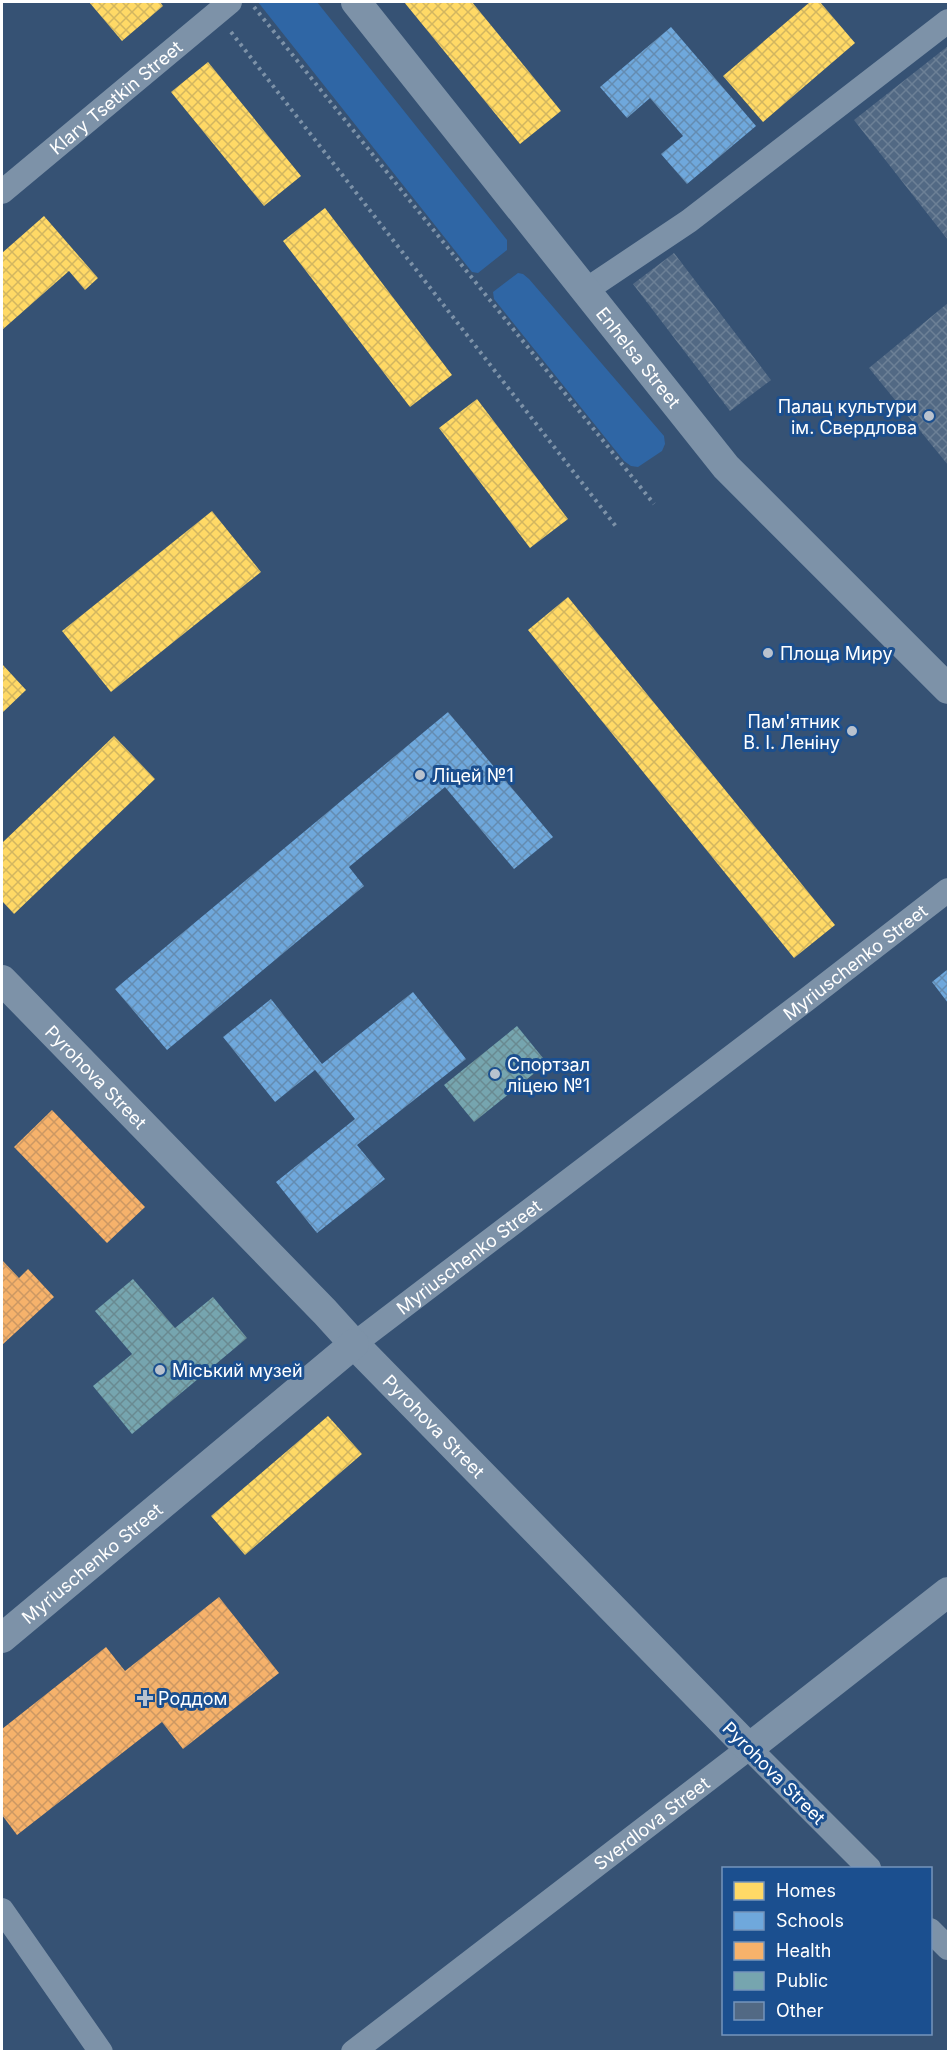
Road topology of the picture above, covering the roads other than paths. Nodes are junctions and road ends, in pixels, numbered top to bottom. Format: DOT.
graph roads {
  1 [pos="356,2"];
  2 [pos="223,7"];
  3 [pos="948,21"];
  4 [pos="2,192"];
  5 [pos="586,291"];
  6 [pos="948,689"];
  7 [pos="948,890"];
  8 [pos="2,980"];
  9 [pos="354,1344"];
  10 [pos="948,1592"];
  11 [pos="2,1638"];
  12 [pos="749,1748"];
  13 [pos="867,1867"];
  14 [pos="2,1910"];
  15 [pos="932,1932"];
  16 [pos="948,1948"];
  17 [pos="101,2052"];
  18 [pos="353,2052"];
  1 -- 5 [label="street, Enhelsa Street"];
  2 -- 4 [label="street, Klary Tsetkin Street"];
  3 -- 5 [label="street"];
  5 -- 6 [label="street, Enhelsa Street"];
  7 -- 9 [label="street, Myriuschenko Street"];
  8 -- 9 [label="street, Pyrohova Street"];
  9 -- 11 [label="street, Myriuschenko Street"];
  9 -- 12 [label="street, Pyrohova Street"];
  10 -- 12 [label="street, Sverdlova Street"];
  12 -- 13 [label="street, Pyrohova Street"];
  12 -- 18 [label="street, Sverdlova Street"];
  14 -- 17 [label="street"];
  15 -- 16 [label="street"];
}
